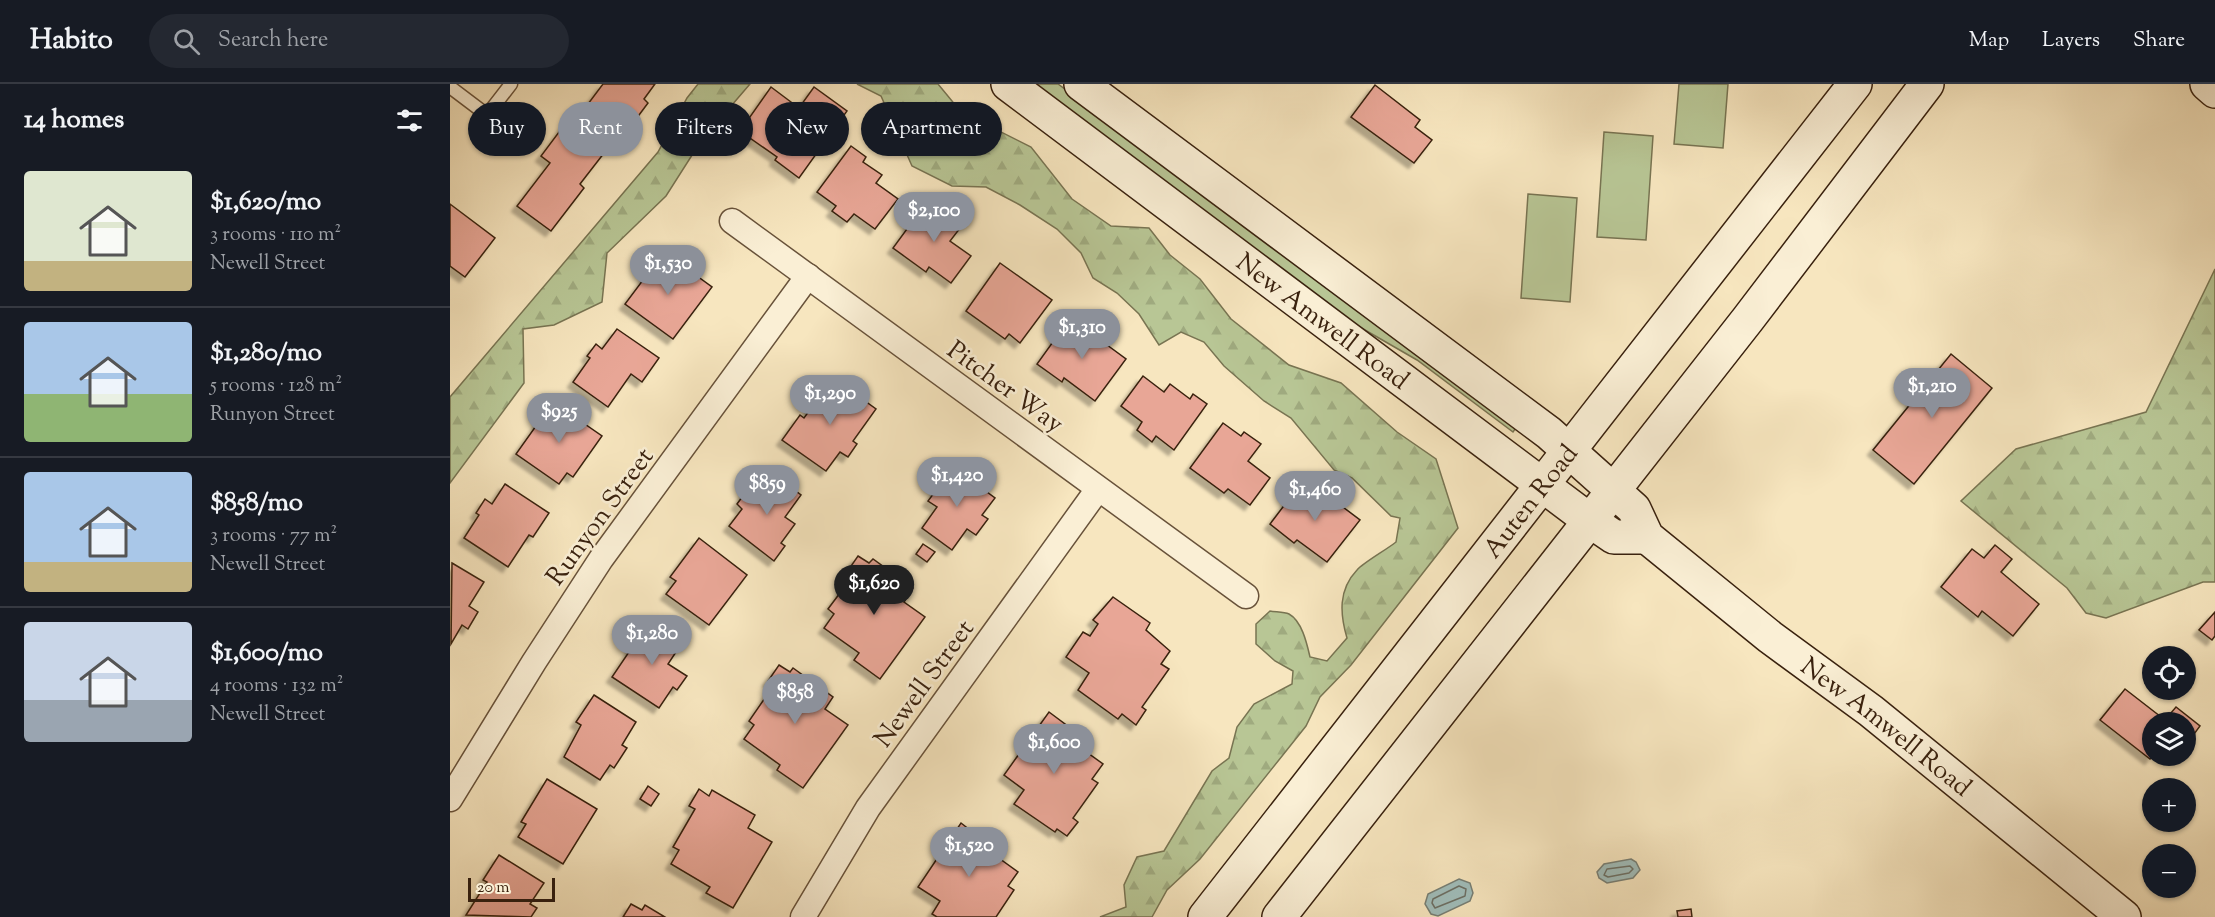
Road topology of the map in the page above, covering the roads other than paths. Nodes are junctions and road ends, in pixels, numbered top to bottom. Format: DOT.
graph roads {
  1 [pos="511,84"];
  2 [pos="1008,84"];
  3 [pos="1081,84"];
  4 [pos="1855,84"];
  5 [pos="1927,84"];
  6 [pos="2207,84"];
  7 [pos="450,87"];
  8 [pos="2215,90"];
  9 [pos="732,220"];
  10 [pos="808,276"];
  11 [pos="1571,451"];
  12 [pos="1542,486"];
  13 [pos="1098,489"];
  14 [pos="1613,490"];
  15 [pos="1589,520"];
  16 [pos="1647,537"];
  17 [pos="1246,596"];
  18 [pos="450,799"];
  19 [pos="803,917"];
  20 [pos="1205,917"];
  21 [pos="1279,917"];
  22 [pos="2124,917"];
  1 -- 7 [label="lane"];
  2 -- 12 [label="street, New Amwell Road"];
  3 -- 11 [label="street, New Amwell Road"];
  4 -- 11 [label="street, Auten Road"];
  5 -- 14 [label="street"];
  6 -- 8 [label="street"];
  9 -- 10 [label="street, Pitcher Way"];
  10 -- 13 [label="street, Pitcher Way"];
  10 -- 18 [label="street, Runyon Street"];
  11 -- 12 [label="street, Auten Road"];
  11 -- 14 [label="street, New Amwell Road"];
  12 -- 15 [label="street, New Amwell Road"];
  12 -- 20 [label="street, Auten Road"];
  13 -- 17 [label="street, Pitcher Way"];
  13 -- 19 [label="street, Newell Street"];
  14 -- 15 [label="street"];
  14 -- 16 [label="street, New Amwell Road"];
  15 -- 16 [label="street, New Amwell Road"];
  15 -- 21 [label="street"];
  16 -- 22 [label="street, New Amwell Road"];
}
